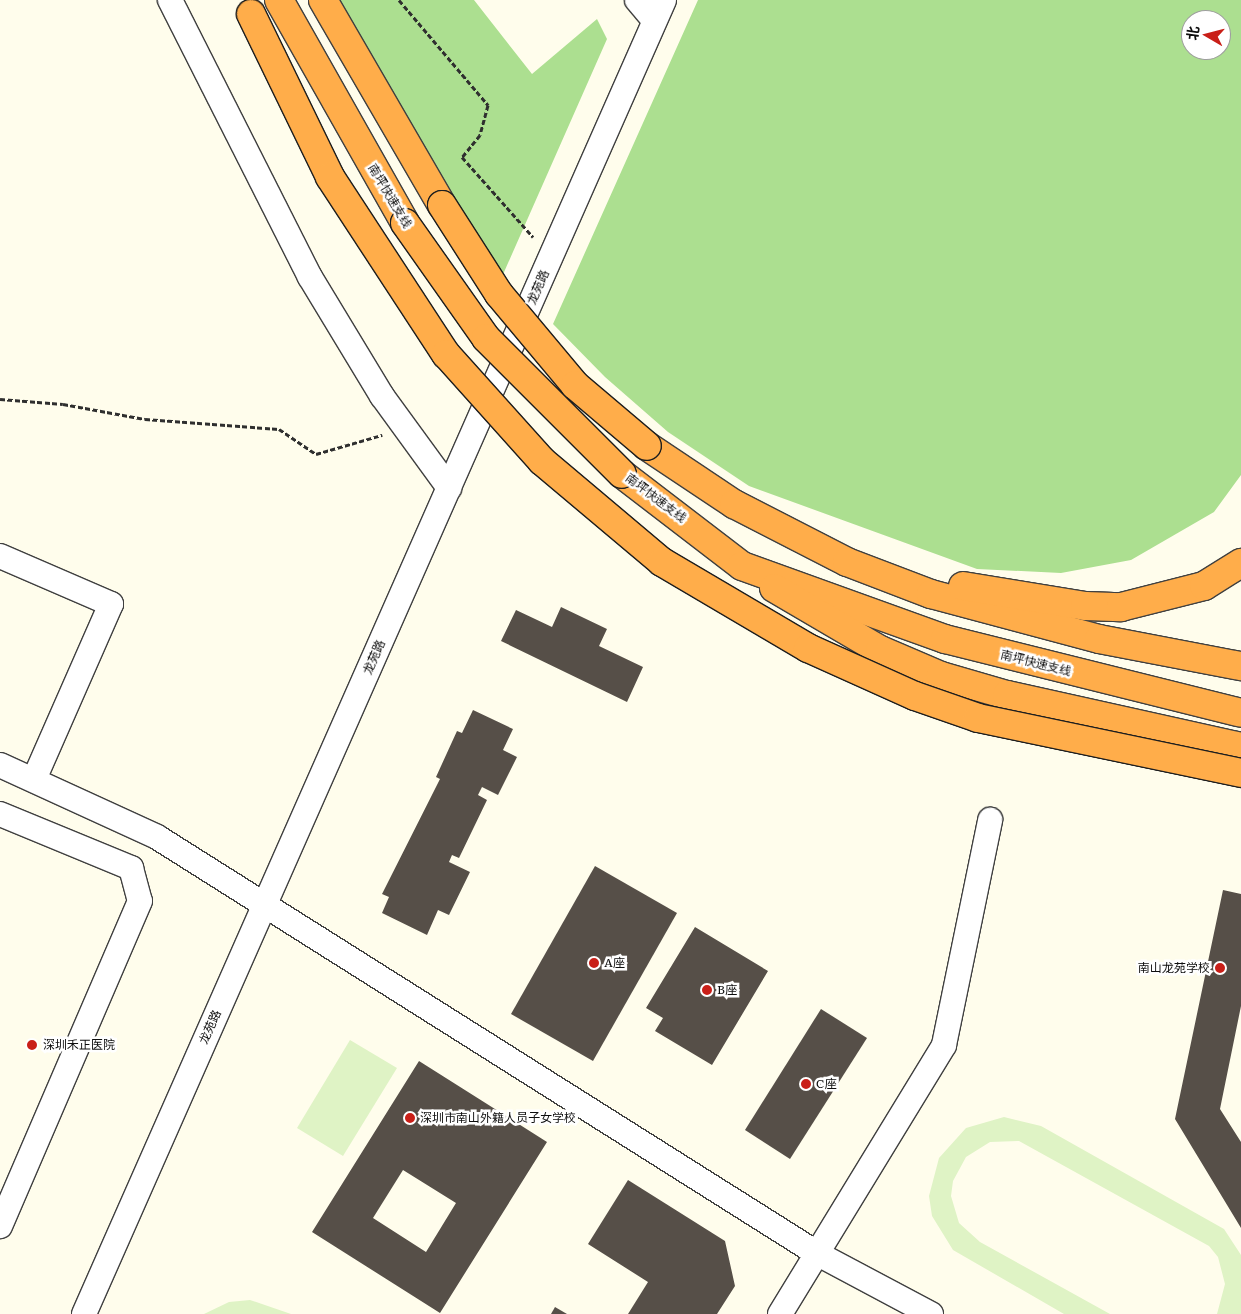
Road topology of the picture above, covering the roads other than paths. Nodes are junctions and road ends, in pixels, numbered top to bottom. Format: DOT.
graph roads {
  1 [pos="170,0"];
  2 [pos="279,0"];
  3 [pos="323,0"];
  4 [pos="637,0"];
  5 [pos="249,7"];
  6 [pos="659,10"];
  7 [pos="449,488"];
  8 [pos="0,556"];
  9 [pos="847,562"];
  10 [pos="1241,563"];
  11 [pos="742,566"];
  12 [pos="1241,666"];
  13 [pos="1241,713"];
  14 [pos="1241,747"];
  15 [pos="0,764"];
  16 [pos="1241,773"];
  17 [pos="34,780"];
  18 [pos="0,814"];
  19 [pos="990,820"];
  20 [pos="263,906"];
  21 [pos="0,1226"];
  22 [pos="818,1254"];
  23 [pos="84,1314"];
  24 [pos="780,1314"];
  25 [pos="931,1314"];
  1 -- 7 [label="street"];
  2 -- 11 [label="highway, 南坪快速支线, bridge"];
  3 -- 9 [label="highway, bridge"];
  4 -- 6 [label="street"];
  5 -- 16 [label="highway, bridge"];
  6 -- 7 [label="street, 龙苑路"];
  7 -- 20 [label="street, 龙苑路"];
  8 -- 17 [label="street"];
  9 -- 10 [label="highway"];
  9 -- 12 [label="highway"];
  11 -- 13 [label="highway, 南坪快速支线"];
  11 -- 14 [label="highway"];
  15 -- 17 [label="street"];
  17 -- 20 [label="street"];
  18 -- 21 [label="street"];
  19 -- 22 [label="street"];
  20 -- 22 [label="street"];
  20 -- 23 [label="street, 龙苑路"];
  22 -- 24 [label="street"];
  22 -- 25 [label="street"];
}
